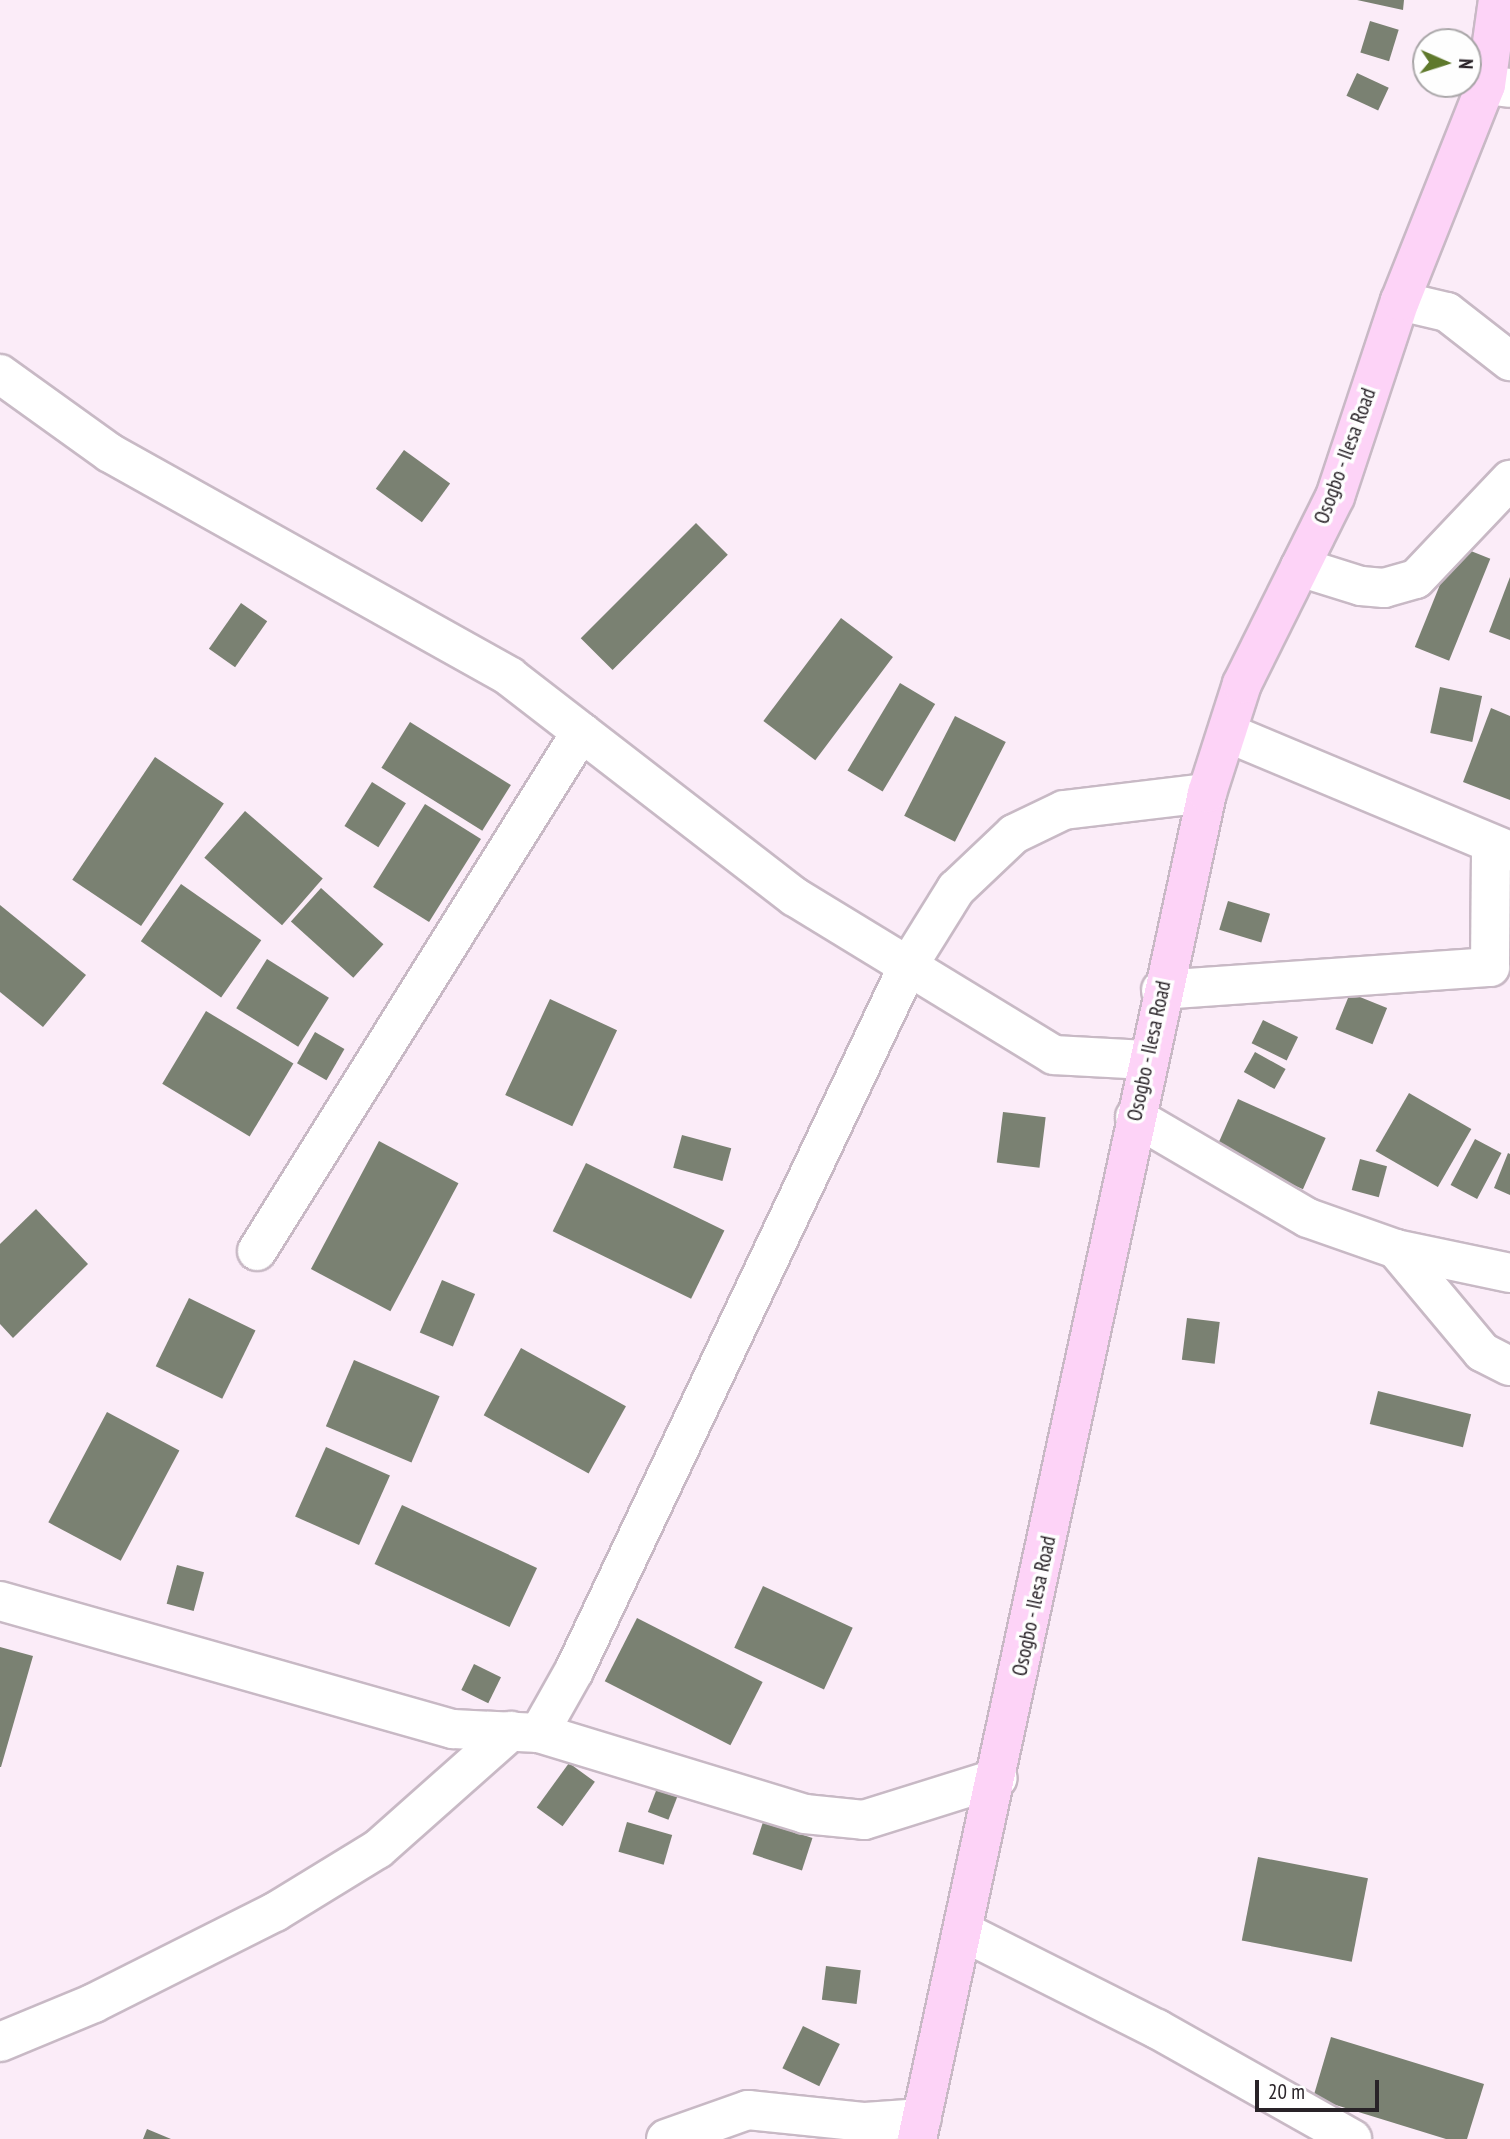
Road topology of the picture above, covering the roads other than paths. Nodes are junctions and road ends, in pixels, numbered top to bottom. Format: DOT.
graph roads {
  1 [pos="1497,0"];
  2 [pos="1498,87"];
  3 [pos="1400,301"];
  4 [pos="1510,361"];
  5 [pos="0,374"];
  6 [pos="1510,480"];
  7 [pos="1300,567"];
  8 [pos="581,732"];
  9 [pos="1228,733"];
  10 [pos="1207,793"];
  11 [pos="1500,850"];
  12 [pos="908,965"];
  13 [pos="1161,990"];
  14 [pos="1146,1060"];
  15 [pos="1135,1117"];
  16 [pos="1396,1249"];
  17 [pos="257,1251"];
  18 [pos="1507,1275"];
  19 [pos="1510,1366"];
  20 [pos="0,1601"];
  21 [pos="525,1732"];
  22 [pos="998,1778"];
  23 [pos="966,1933"];
  24 [pos="0,2042"];
  25 [pos="920,2128"];
  26 [pos="666,2139"];
  27 [pos="1352,2139"];
  1 -- 2 [label="main road, Osogbo - Ilesa Road"];
  2 -- 3 [label="main road, Osogbo - Ilesa Road"];
  3 -- 4 [label="street"];
  3 -- 7 [label="main road, Osogbo - Ilesa Road"];
  5 -- 8 [label="street"];
  6 -- 7 [label="street"];
  7 -- 9 [label="main road, Osogbo - Ilesa Road"];
  8 -- 12 [label="street"];
  8 -- 17 [label="street"];
  9 -- 10 [label="main road, Osogbo - Ilesa Road"];
  9 -- 11 [label="street"];
  10 -- 12 [label="street"];
  10 -- 13 [label="main road, Osogbo - Ilesa Road"];
  11 -- 13 [label="street"];
  12 -- 14 [label="street"];
  12 -- 21 [label="street"];
  13 -- 14 [label="main road, Osogbo - Ilesa Road"];
  14 -- 15 [label="main road, Osogbo - Ilesa Road"];
  15 -- 16 [label="street"];
  15 -- 22 [label="main road, Osogbo - Ilesa Road"];
  16 -- 18 [label="street"];
  16 -- 19 [label="street"];
  20 -- 21 [label="street"];
  21 -- 22 [label="street"];
  21 -- 24 [label="street"];
  22 -- 23 [label="main road, Osogbo - Ilesa Road"];
  23 -- 25 [label="main road, Osogbo - Ilesa Road"];
  23 -- 27 [label="street"];
  25 -- 26 [label="street"];
}
